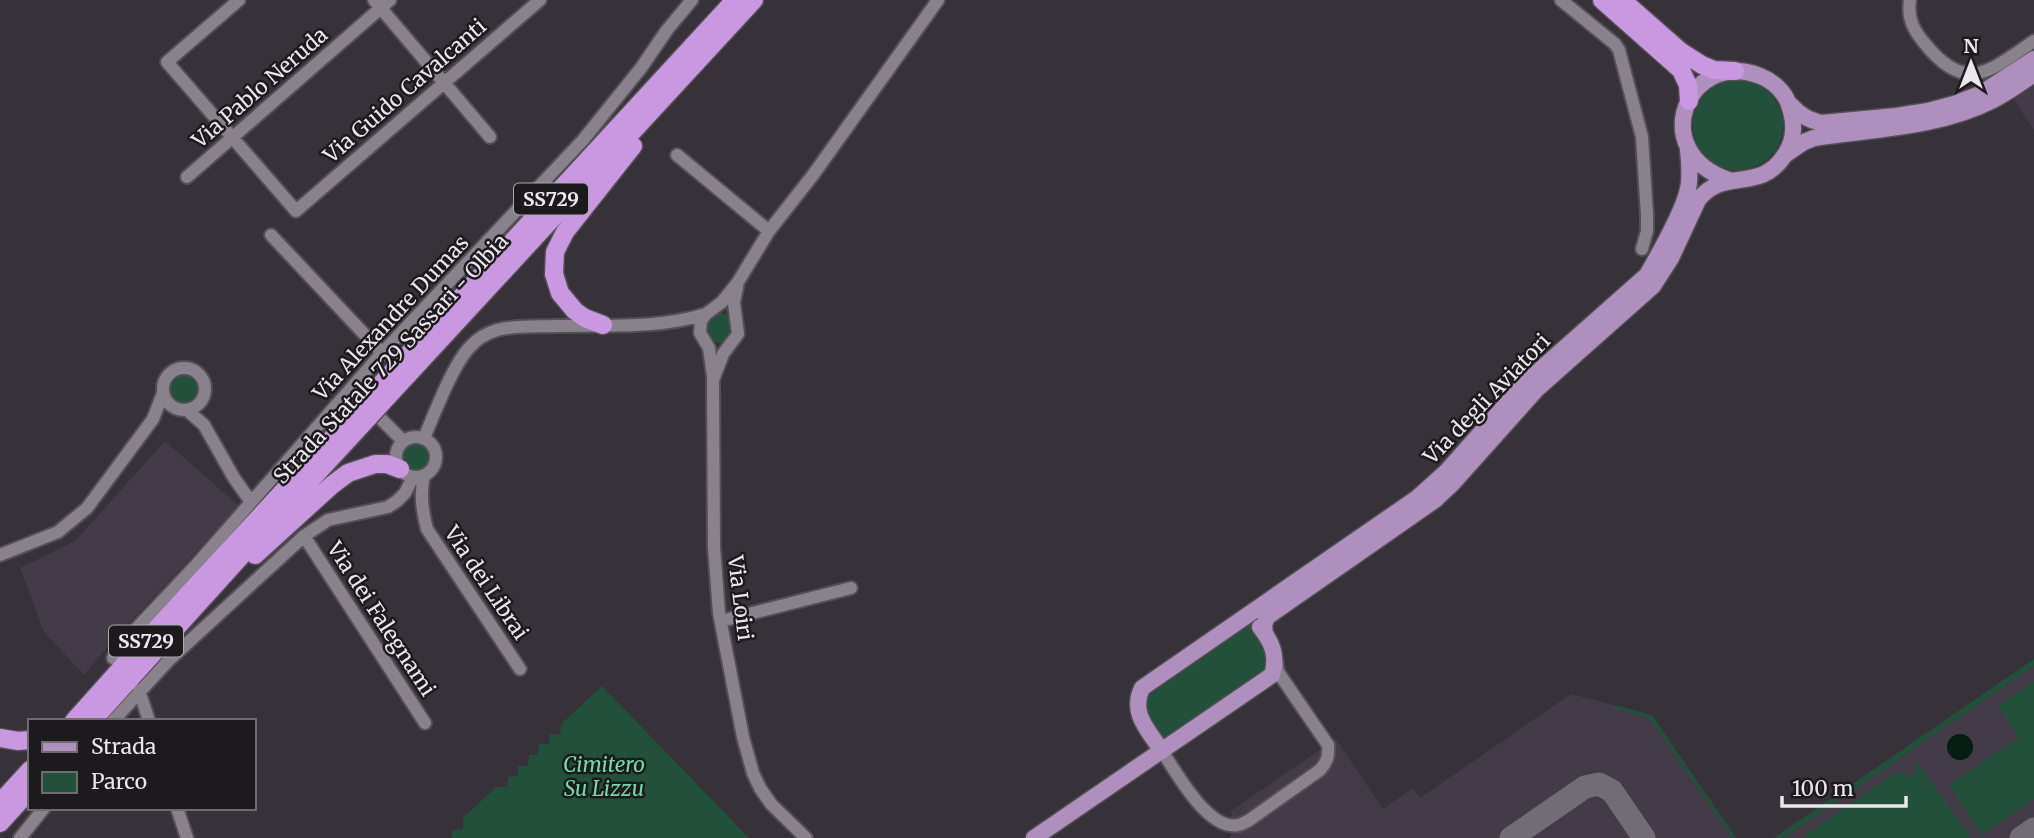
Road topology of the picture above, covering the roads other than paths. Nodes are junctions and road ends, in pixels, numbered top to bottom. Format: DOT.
graph roads {
  1 [pos="239,0"];
  2 [pos="540,0"];
  3 [pos="692,0"];
  4 [pos="735,0"];
  5 [pos="754,0"];
  6 [pos="938,0"];
  7 [pos="1561,0"];
  8 [pos="1602,0"];
  9 [pos="1622,0"];
  10 [pos="1910,0"];
  11 [pos="381,3"];
  12 [pos="721,37"];
  13 [pos="2034,41"];
  14 [pos="2034,59"];
  15 [pos="1735,71"];
  16 [pos="2034,74"];
  17 [pos="445,83"];
  18 [pos="1788,100"];
  19 [pos="1689,101"];
  20 [pos="490,137"];
  21 [pos="232,138"];
  22 [pos="1688,149"];
  23 [pos="677,155"];
  24 [pos="1786,155"];
  25 [pos="187,177"];
  26 [pos="1729,180"];
  27 [pos="769,231"];
  28 [pos="271,235"];
  29 [pos="1642,249"];
  30 [pos="737,282"];
  31 [pos="708,313"];
  32 [pos="737,321"];
  33 [pos="659,324"];
  34 [pos="603,325"];
  35 [pos="704,341"];
  36 [pos="730,344"];
  37 [pos="382,353"];
  38 [pos="713,380"];
  39 [pos="163,393"];
  40 [pos="201,401"];
  41 [pos="365,405"];
  42 [pos="181,409"];
  43 [pos="153,419"];
  44 [pos="204,425"];
  45 [pos="424,438"];
  46 [pos="403,441"];
  47 [pos="412,474"];
  48 [pos="251,502"];
  49 [pos="304,536"];
  50 [pos="0,555"];
  51 [pos="850,588"];
  52 [pos="187,615"];
  53 [pos="1239,620"];
  54 [pos="721,621"];
  55 [pos="1265,634"];
  56 [pos="113,657"];
  57 [pos="1275,657"];
  58 [pos="520,669"];
  59 [pos="139,690"];
  60 [pos="80,718"];
  61 [pos="115,719"];
  62 [pos="148,719"];
  63 [pos="425,723"];
  64 [pos="0,738"];
  65 [pos="28,740"];
  66 [pos="1162,751"];
  67 [pos="28,772"];
  68 [pos="28,792"];
  69 [pos="0,803"];
  70 [pos="42,810"];
  71 [pos="178,810"];
  72 [pos="0,823"];
  73 [pos="20,838"];
  74 [pos="187,838"];
  75 [pos="806,838"];
  76 [pos="1034,838"];
  1 -- 21 [label="street"];
  2 -- 17 [label="street, Via Guido Cavalcanti"];
  3 -- 37 [label="street, Via Alexandre Dumas"];
  4 -- 41 [label="highway, Strada Statale 729 Sassari - Olbia / SS729"];
  5 -- 12 [label="highway, Strada Statale 729 Sassari - Olbia / SS729"];
  6 -- 27 [label="street"];
  7 -- 29 [label="street"];
  8 -- 19 [label="highway"];
  9 -- 15 [label="highway"];
  10 -- 13 [label="street"];
  11 -- 17 [label="street"];
  11 -- 21 [label="street, Via Pablo Neruda"];
  12 -- 34 [label="highway"];
  12 -- 41 [label="highway, Strada Statale 729 Sassari - Olbia / SS729"];
  14 -- 18 [label="main road"];
  15 -- 18 [label="main road"];
  15 -- 19 [label="main road"];
  16 -- 24 [label="main road"];
  17 -- 20 [label="street"];
  17 -- 21 [label="street, Via Guido Cavalcanti"];
  18 -- 24 [label="main road"];
  19 -- 22 [label="main road"];
  21 -- 25 [label="street, Via Pablo Neruda"];
  22 -- 26 [label="main road"];
  22 -- 53 [label="main road, Via degli Aviatori"];
  23 -- 27 [label="street"];
  24 -- 26 [label="main road"];
  26 -- 55 [label="main road, Via degli Aviatori"];
  27 -- 30 [label="street"];
  28 -- 37 [label="street"];
  30 -- 31 [label="street"];
  30 -- 32 [label="street"];
  31 -- 32 [label="street"];
  31 -- 33 [label="street"];
  31 -- 35 [label="street"];
  32 -- 36 [label="street"];
  33 -- 34 [label="street"];
  33 -- 35 [label="street"];
  34 -- 45 [label="street"];
  35 -- 36 [label="street"];
  35 -- 38 [label="street"];
  36 -- 38 [label="street, Via Loiri"];
  37 -- 41 [label="street, Via Alexandre Dumas"];
  38 -- 54 [label="street, Via Loiri"];
  39 -- 40 [label="street"];
  39 -- 42 [label="street"];
  39 -- 43 [label="street"];
  40 -- 42 [label="street"];
  40 -- 44 [label="street"];
  41 -- 46 [label="street"];
  41 -- 48 [label="street, Via Alexandre Dumas"];
  41 -- 52 [label="highway, Strada Statale 729 Sassari - Olbia / SS729"];
  41 -- 60 [label="highway, Strada Statale 729 Sassari - Olbia / SS729"];
  42 -- 43 [label="street"];
  42 -- 44 [label="street"];
  43 -- 50 [label="street"];
  44 -- 48 [label="street"];
  45 -- 46 [label="street"];
  45 -- 47 [label="street"];
  46 -- 47 [label="street"];
  47 -- 49 [label="street"];
  47 -- 52 [label="highway"];
  47 -- 58 [label="street, Via dei Librai"];
  48 -- 56 [label="street, Via Alexandre Dumas"];
  49 -- 59 [label="street"];
  49 -- 63 [label="street, Via dei Falegnami"];
  51 -- 54 [label="street"];
  52 -- 60 [label="highway, Strada Statale 729 Sassari - Olbia / SS729"];
  53 -- 55 [label="main road"];
  53 -- 66 [label="main road, Via degli Aviatori"];
  54 -- 75 [label="street, Via Loiri"];
  55 -- 57 [label="main road"];
  57 -- 66 [label="main road"];
  57 -- 66 [label="street"];
  59 -- 61 [label="street"];
  59 -- 62 [label="street"];
  64 -- 65 [label="highway"];
  66 -- 76 [label="main road"];
  67 -- 69 [label="highway"];
  68 -- 72 [label="highway"];
  70 -- 73 [label="street"];
  71 -- 74 [label="street"];
}
